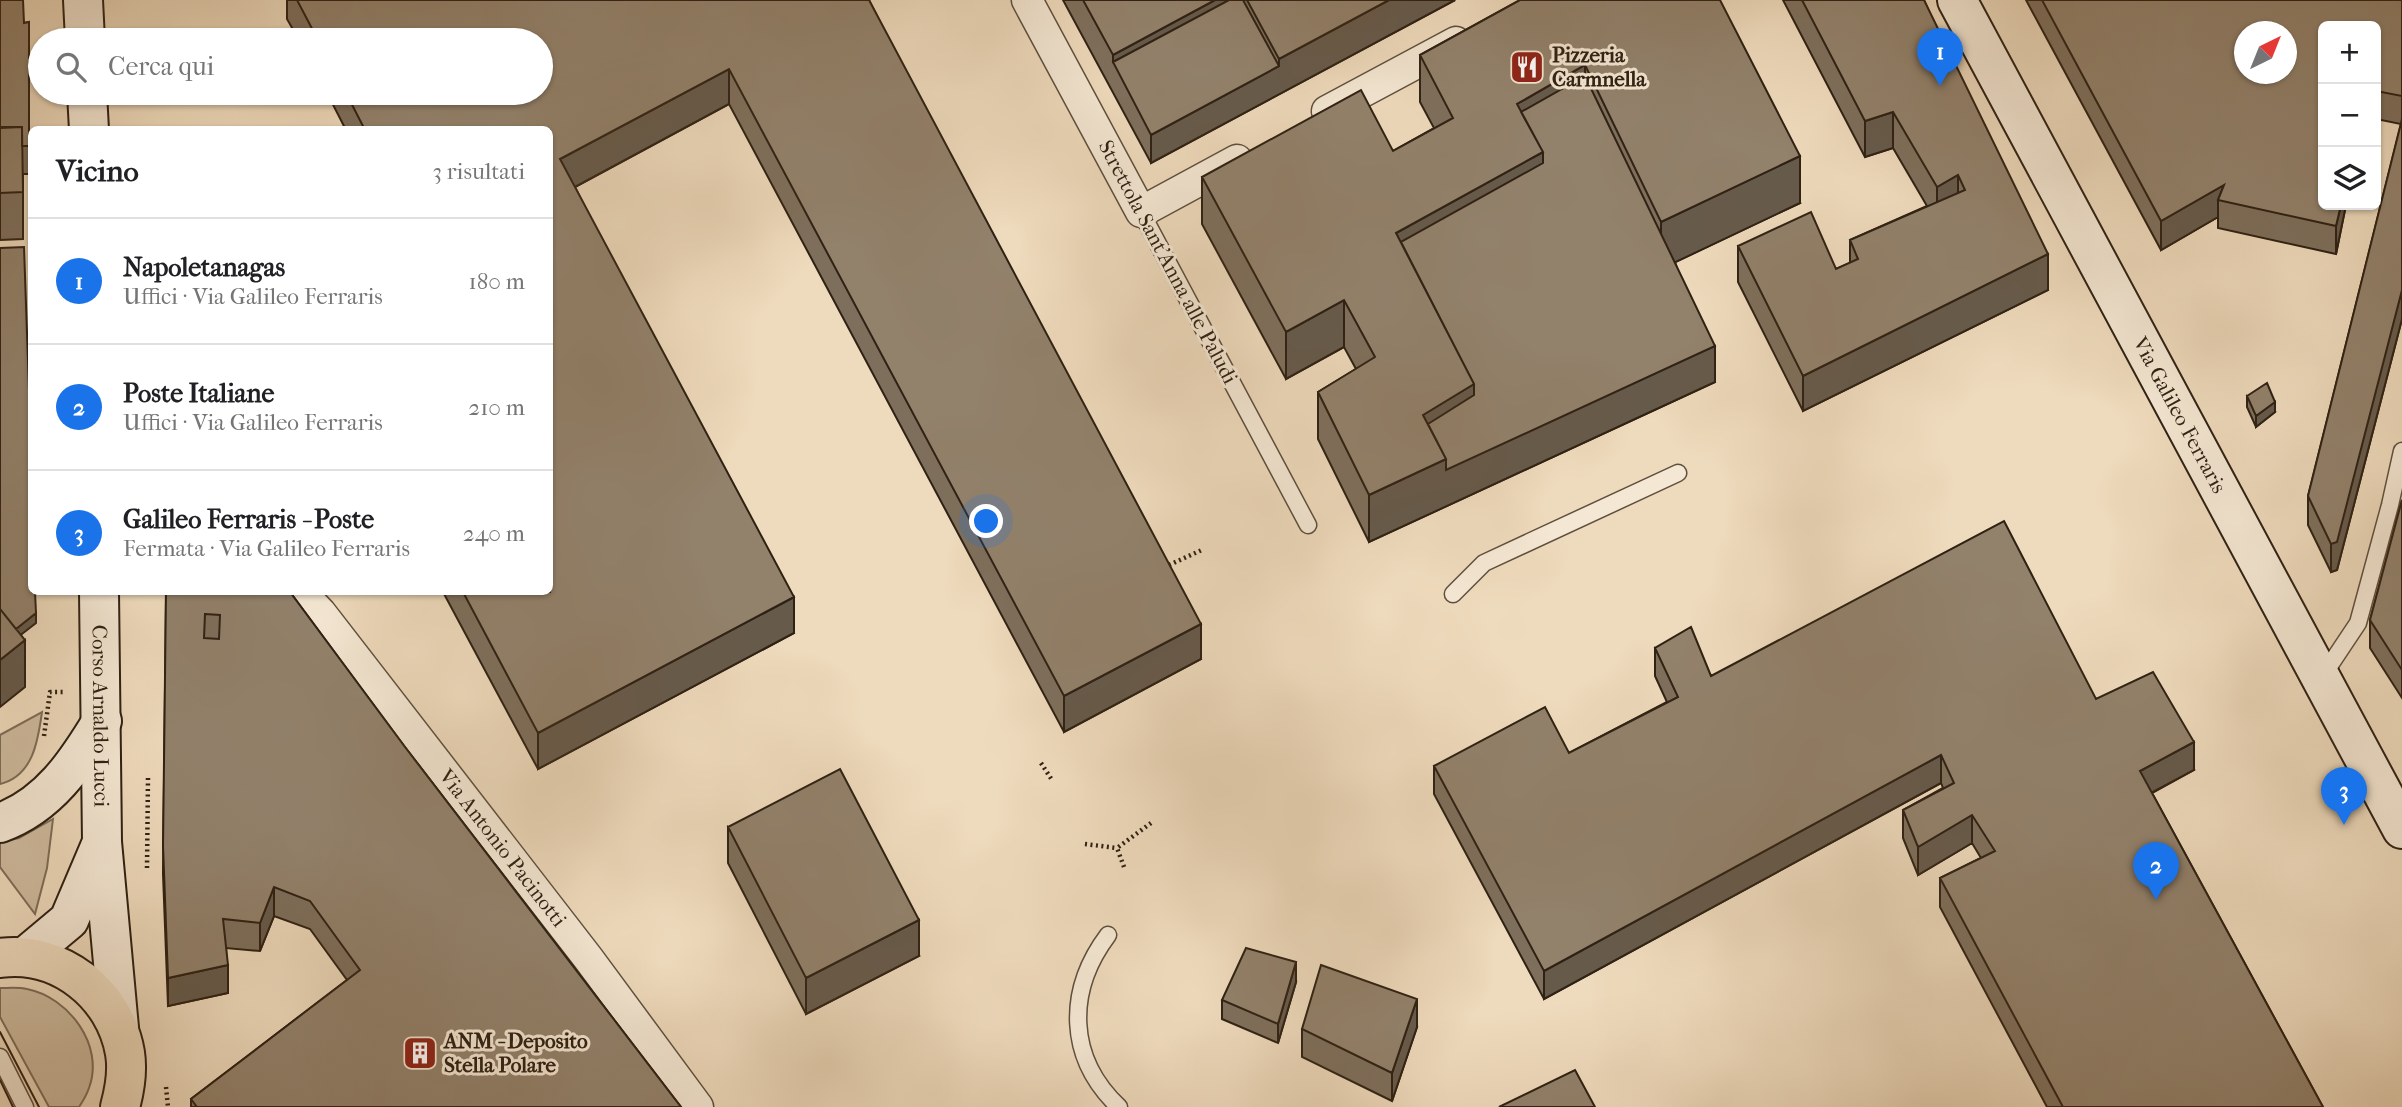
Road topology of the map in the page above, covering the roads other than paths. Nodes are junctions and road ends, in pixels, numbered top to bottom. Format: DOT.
graph roads {
  1 [pos="83,0"];
  2 [pos="1027,0"];
  3 [pos="1957,0"];
  4 [pos="1486,26"];
  5 [pos="84,28"];
  6 [pos="88,105"];
  7 [pos="1303,125"];
  8 [pos="89,126"];
  9 [pos="1266,145"];
  10 [pos="1141,212"];
  11 [pos="2402,451"];
  12 [pos="1678,473"];
  13 [pos="1308,525"];
  14 [pos="1453,594"];
  15 [pos="99,595"];
  16 [pos="304,595"];
  17 [pos="2320,679"];
  18 [pos="102,721"];
  19 [pos="0,823"];
  20 [pos="2402,829"];
  21 [pos="102,842"];
  22 [pos="1108,935"];
  23 [pos="9,954"];
  24 [pos="118,1028"];
  25 [pos="0,1057"];
  26 [pos="25,1107"];
  27 [pos="120,1107"];
  28 [pos="698,1107"];
  29 [pos="1119,1107"];
  1 -- 5 [label="main road"];
  2 -- 10 [label="street, Strettola Sant'Anna alle Paludi"];
  3 -- 17 [label="main road, Via Galileo Ferraris"];
  4 -- 7 [label="street"];
  6 -- 8 [label="main road"];
  9 -- 10 [label="street"];
  10 -- 13 [label="lane, Strettola Sant'Anna alle Paludi"];
  11 -- 17 [label="lane"];
  12 -- 14 [label="lane"];
  15 -- 18 [label="main road, Corso Arnaldo Lucci"];
  16 -- 28 [label="street, Via Antonio Pacinotti"];
  17 -- 20 [label="main road, Via Galileo Ferraris"];
  18 -- 19 [label="main road"];
  18 -- 21 [label="main road, Corso Arnaldo Lucci"];
  21 -- 23 [label="main road, Corso Arnaldo Lucci"];
  21 -- 24 [label="main road, Corso Arnaldo Lucci"];
  22 -- 29 [label="lane"];
  23 -- 24 [label="main road"];
  24 -- 27 [label="main road"];
  25 -- 26 [label="lane"];
}
